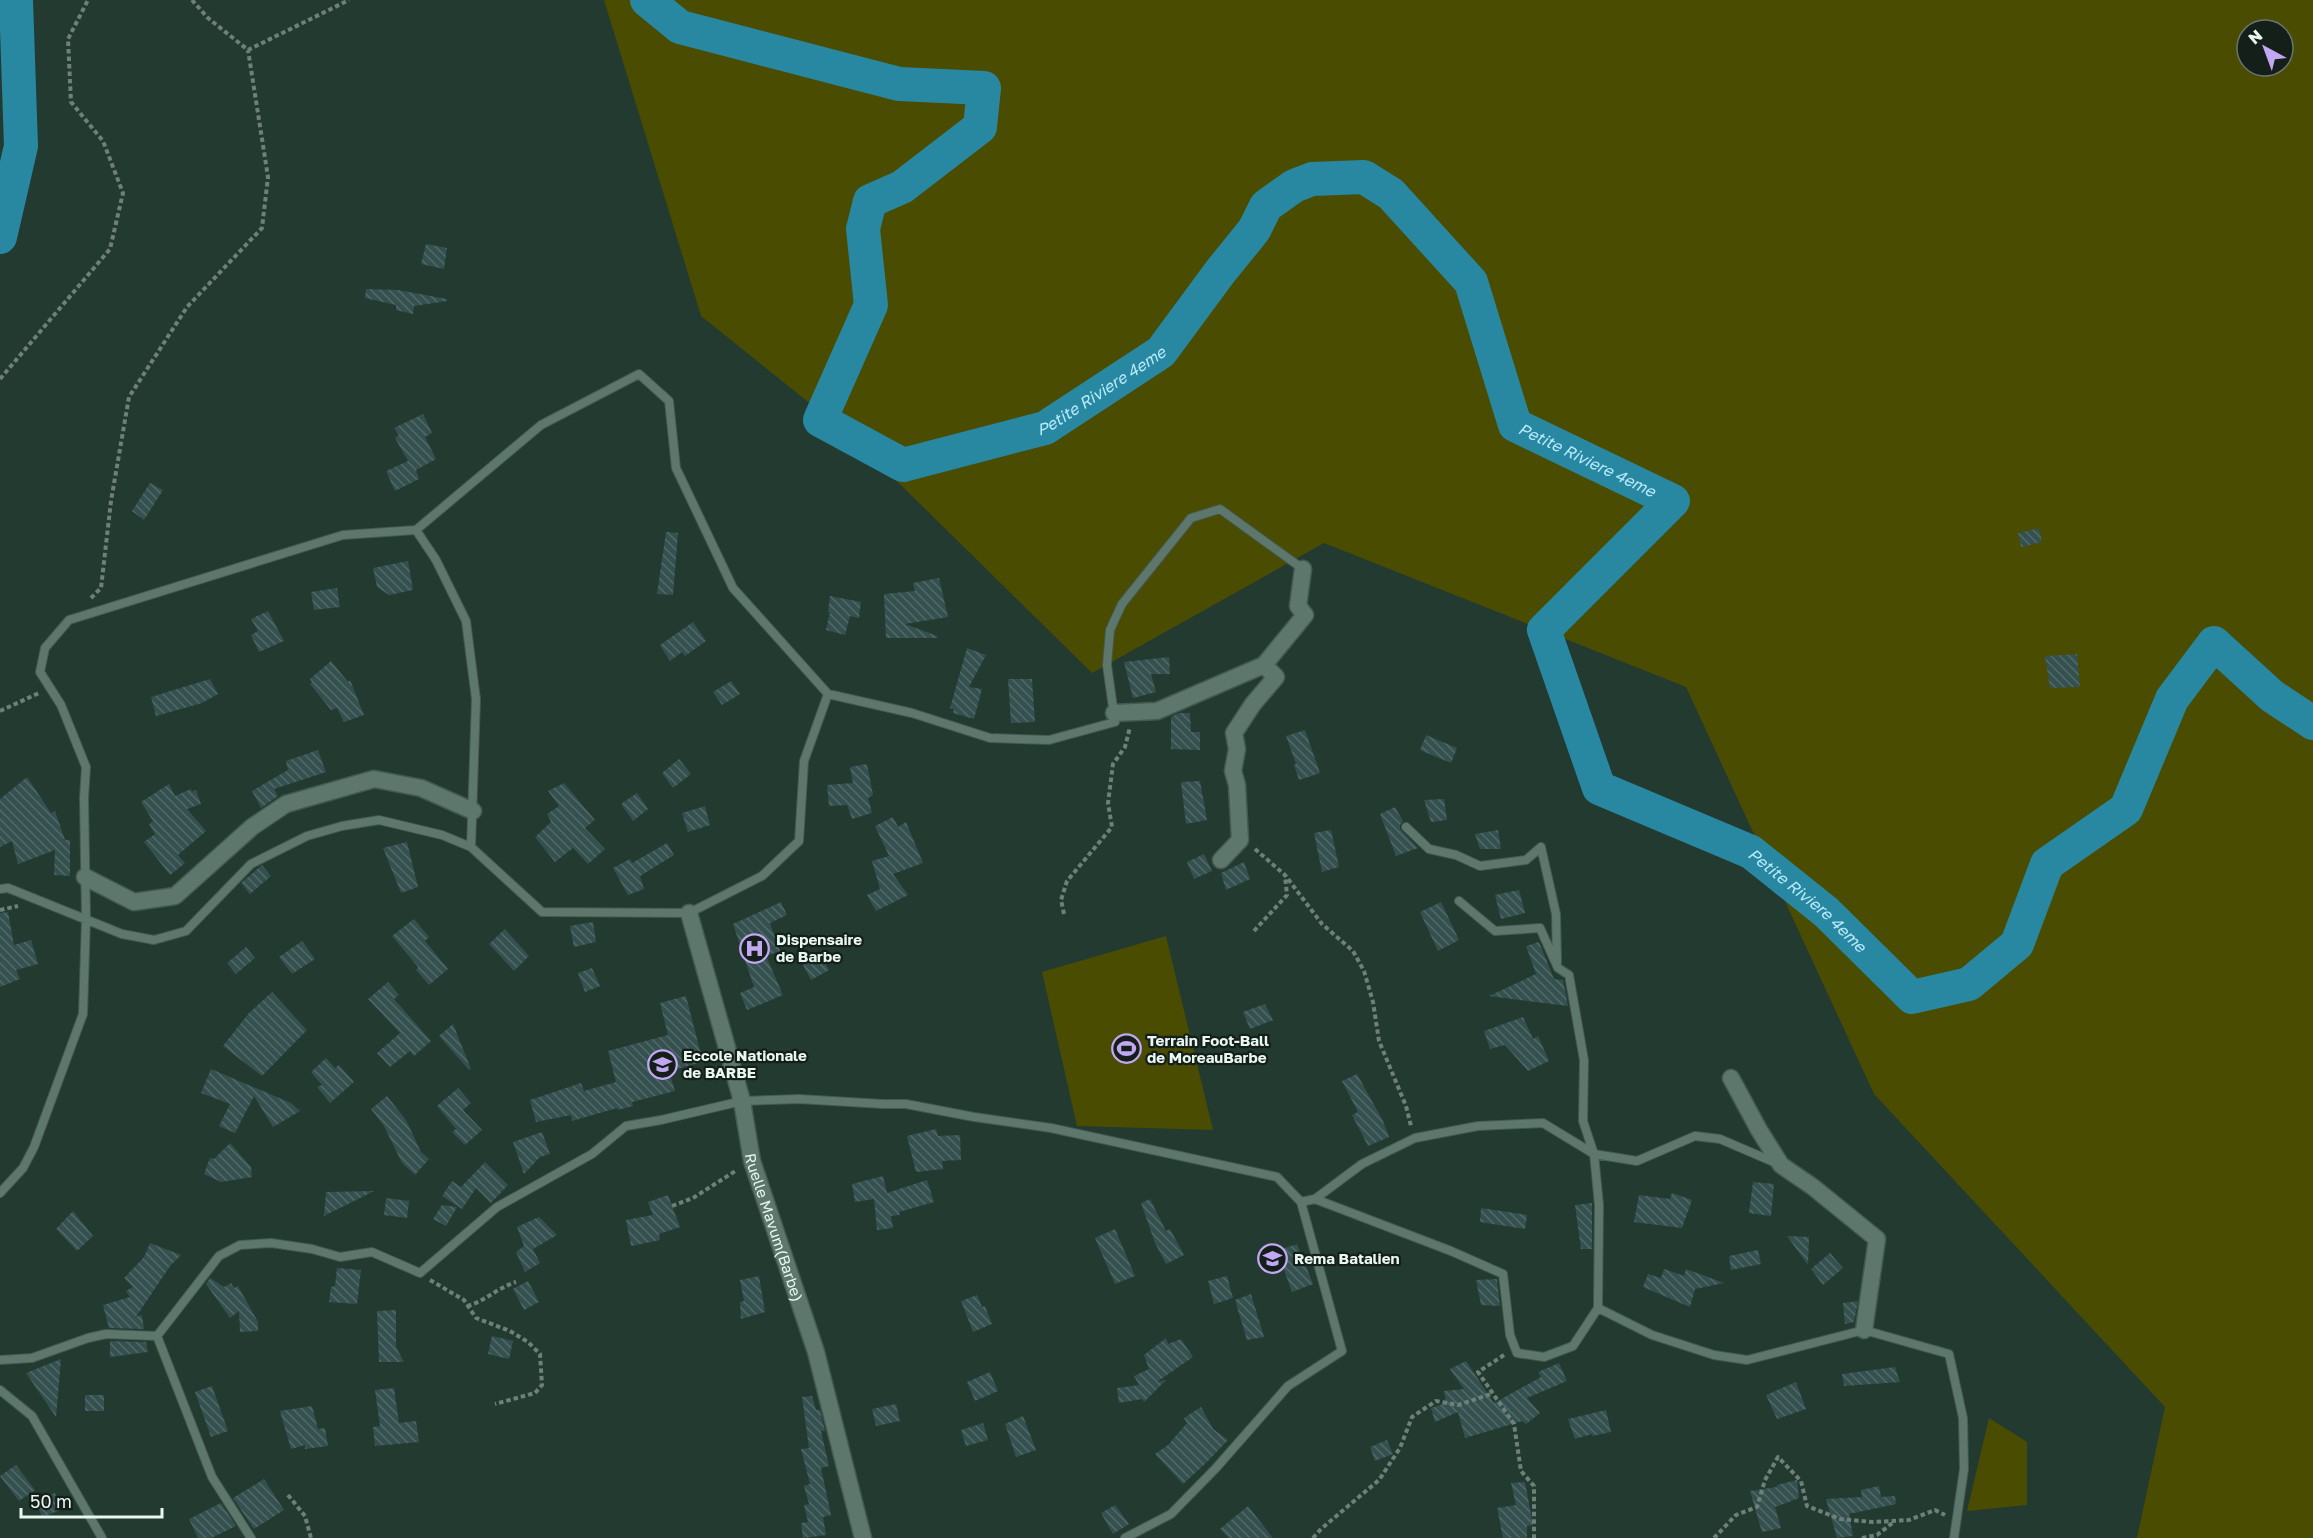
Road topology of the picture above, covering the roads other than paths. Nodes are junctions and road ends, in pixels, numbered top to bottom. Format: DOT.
graph roads {
  1 [pos="416,530"];
  2 [pos="1303,569"];
  3 [pos="1264,665"];
  4 [pos="828,694"];
  5 [pos="1114,712"];
  6 [pos="473,811"];
  7 [pos="1406,827"];
  8 [pos="471,847"];
  9 [pos="1221,860"];
  10 [pos="85,877"];
  11 [pos="0,889"];
  12 [pos="1459,901"];
  13 [pos="689,913"];
  14 [pos="86,920"];
  15 [pos="1557,968"];
  16 [pos="1731,1078"];
  17 [pos="742,1101"];
  18 [pos="1594,1154"];
  19 [pos="1781,1165"];
  20 [pos="0,1193"];
  21 [pos="1315,1199"];
  22 [pos="1301,1202"];
  23 [pos="1598,1308"];
  24 [pos="1864,1330"];
  25 [pos="157,1336"];
  26 [pos="0,1360"];
  27 [pos="0,1390"];
  28 [pos="102,1538"];
  29 [pos="251,1538"];
  30 [pos="863,1538"];
  31 [pos="1125,1538"];
  32 [pos="1954,1538"];
  1 -- 4 [label="lane"];
  1 -- 6 [label="lane"];
  1 -- 10 [label="lane"];
  2 -- 3 [label="street"];
  2 -- 5 [label="lane"];
  3 -- 5 [label="street"];
  3 -- 9 [label="street"];
  4 -- 5 [label="lane"];
  4 -- 13 [label="lane"];
  6 -- 8 [label="lane"];
  6 -- 10 [label="street"];
  7 -- 15 [label="lane"];
  8 -- 13 [label="lane"];
  8 -- 14 [label="lane"];
  10 -- 14 [label="lane"];
  11 -- 14 [label="lane"];
  12 -- 15 [label="lane"];
  13 -- 17 [label="street, Ruelle Mavum(Barbe)"];
  14 -- 20 [label="lane"];
  15 -- 18 [label="lane"];
  16 -- 19 [label="street"];
  17 -- 22 [label="lane"];
  17 -- 25 [label="lane"];
  17 -- 30 [label="street, Ruelle Mavum(Barbe)"];
  18 -- 19 [label="lane"];
  18 -- 21 [label="lane"];
  18 -- 23 [label="lane"];
  19 -- 24 [label="street"];
  21 -- 22 [label="lane"];
  21 -- 23 [label="lane"];
  22 -- 31 [label="lane"];
  23 -- 24 [label="lane"];
  24 -- 32 [label="lane"];
  25 -- 26 [label="lane"];
  25 -- 29 [label="lane"];
  27 -- 28 [label="lane"];
}
